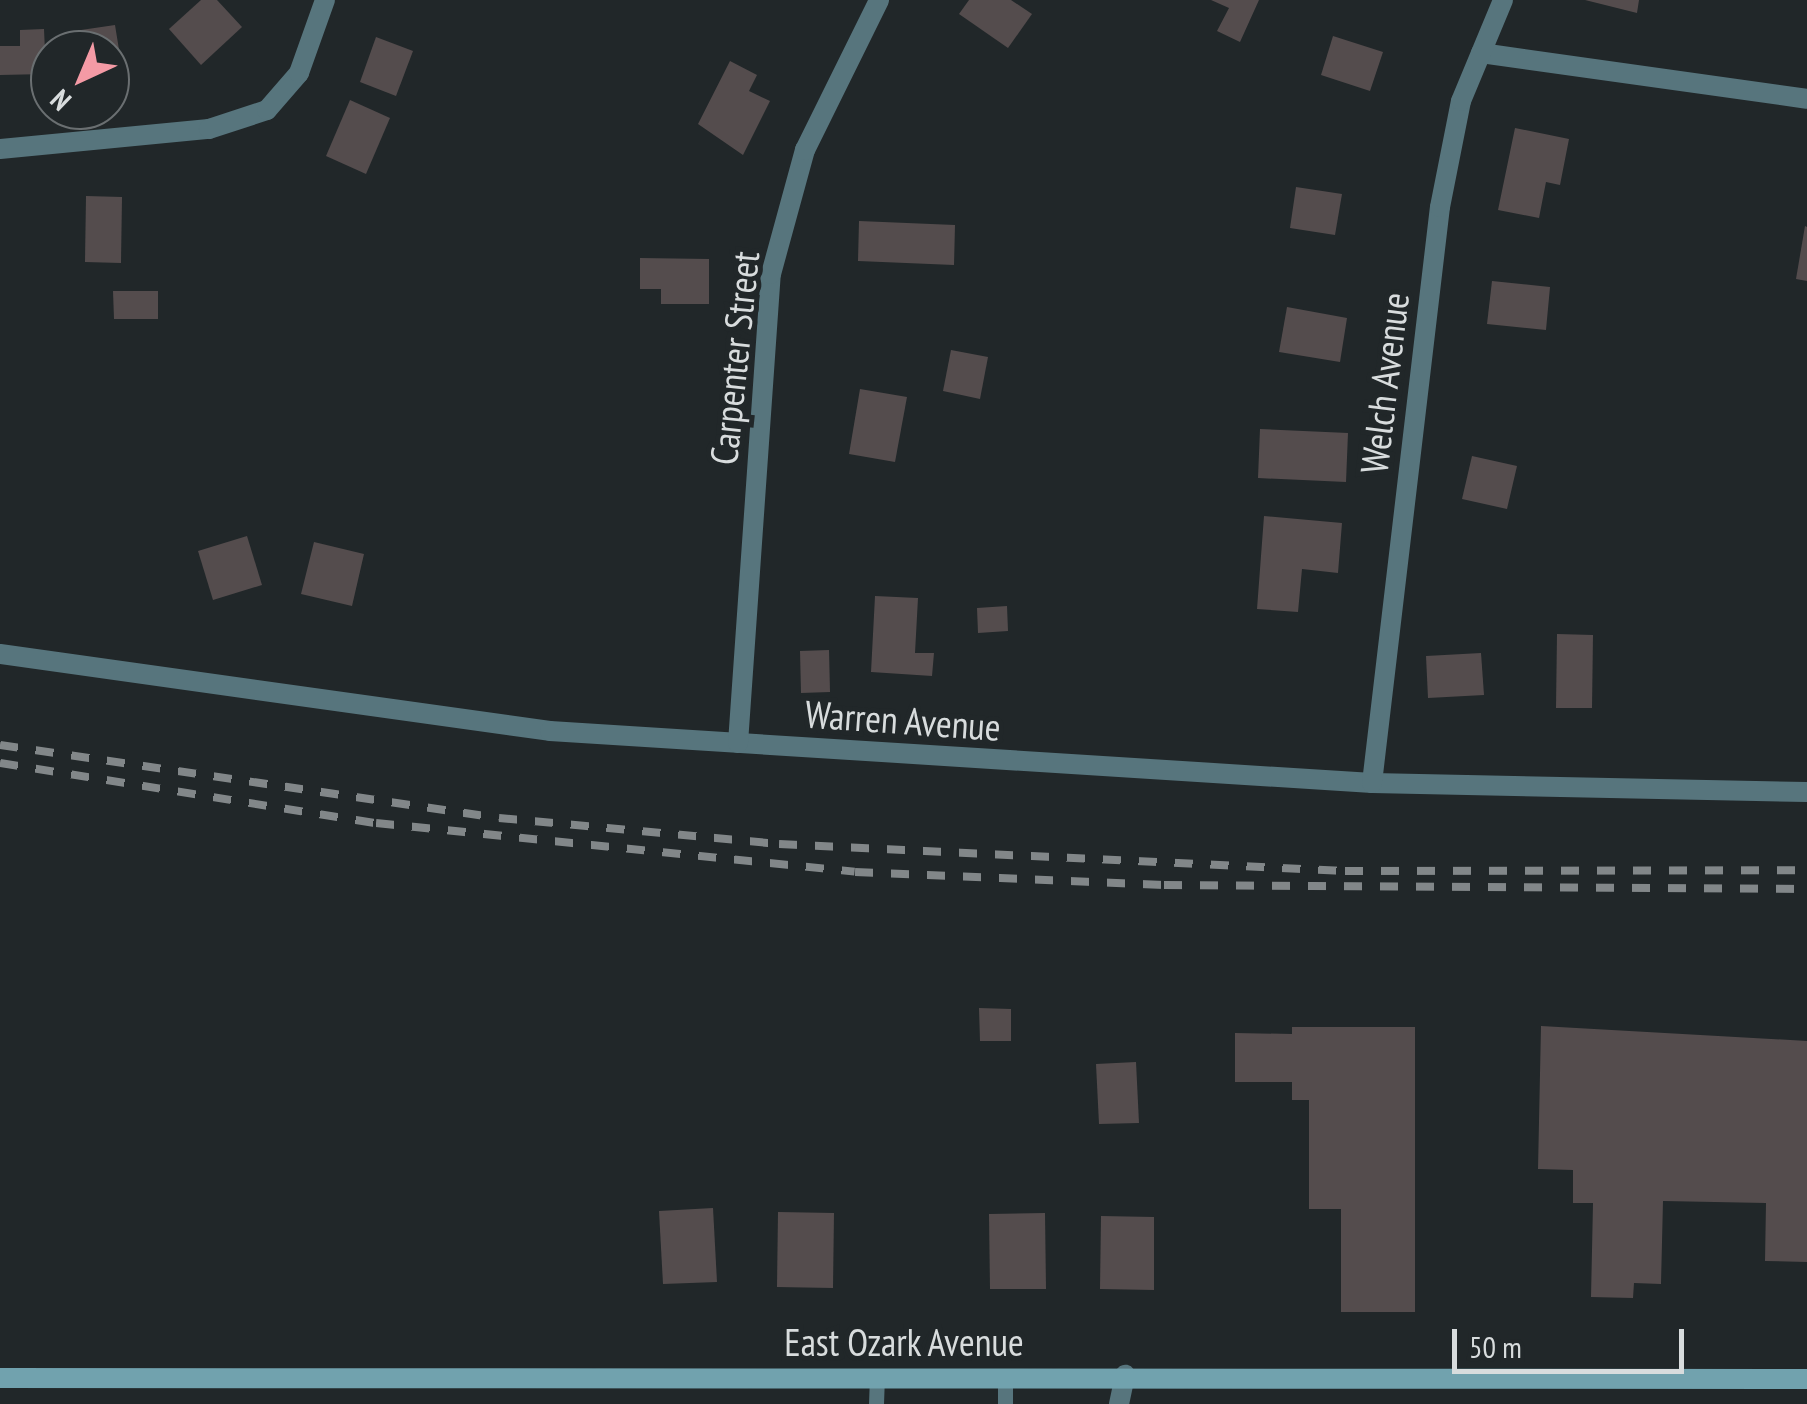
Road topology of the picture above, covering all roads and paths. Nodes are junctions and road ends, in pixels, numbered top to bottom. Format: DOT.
graph roads {
  1 [pos="325,0"];
  2 [pos="878,0"];
  3 [pos="1503,0"];
  4 [pos="1481,53"];
  5 [pos="1807,99"];
  6 [pos="0,149"];
  7 [pos="0,654"];
  8 [pos="738,743"];
  9 [pos="1372,783"];
  10 [pos="1807,792"];
  11 [pos="877,1376"];
  12 [pos="1125,1376"];
  13 [pos="1005,1377"];
  14 [pos="0,1378"];
  15 [pos="1807,1379"];
  16 [pos="876,1404"];
  17 [pos="1005,1404"];
  18 [pos="1119,1404"];
  1 -- 6 [label="street"];
  2 -- 8 [label="street, Carpenter Street"];
  3 -- 4 [label="street, Welch Avenue"];
  4 -- 5 [label="street"];
  4 -- 9 [label="street, Welch Avenue"];
  7 -- 8 [label="street, Warren Avenue"];
  8 -- 9 [label="street, Warren Avenue"];
  9 -- 10 [label="street, Warren Avenue"];
  11 -- 13 [label="main road, East Ozark Avenue"];
  11 -- 14 [label="main road, East Ozark Avenue"];
  11 -- 16 [label="lane"];
  12 -- 13 [label="main road, East Ozark Avenue"];
  12 -- 15 [label="main road, East Ozark Avenue"];
  12 -- 18 [label="street"];
  13 -- 17 [label="lane"];
}
